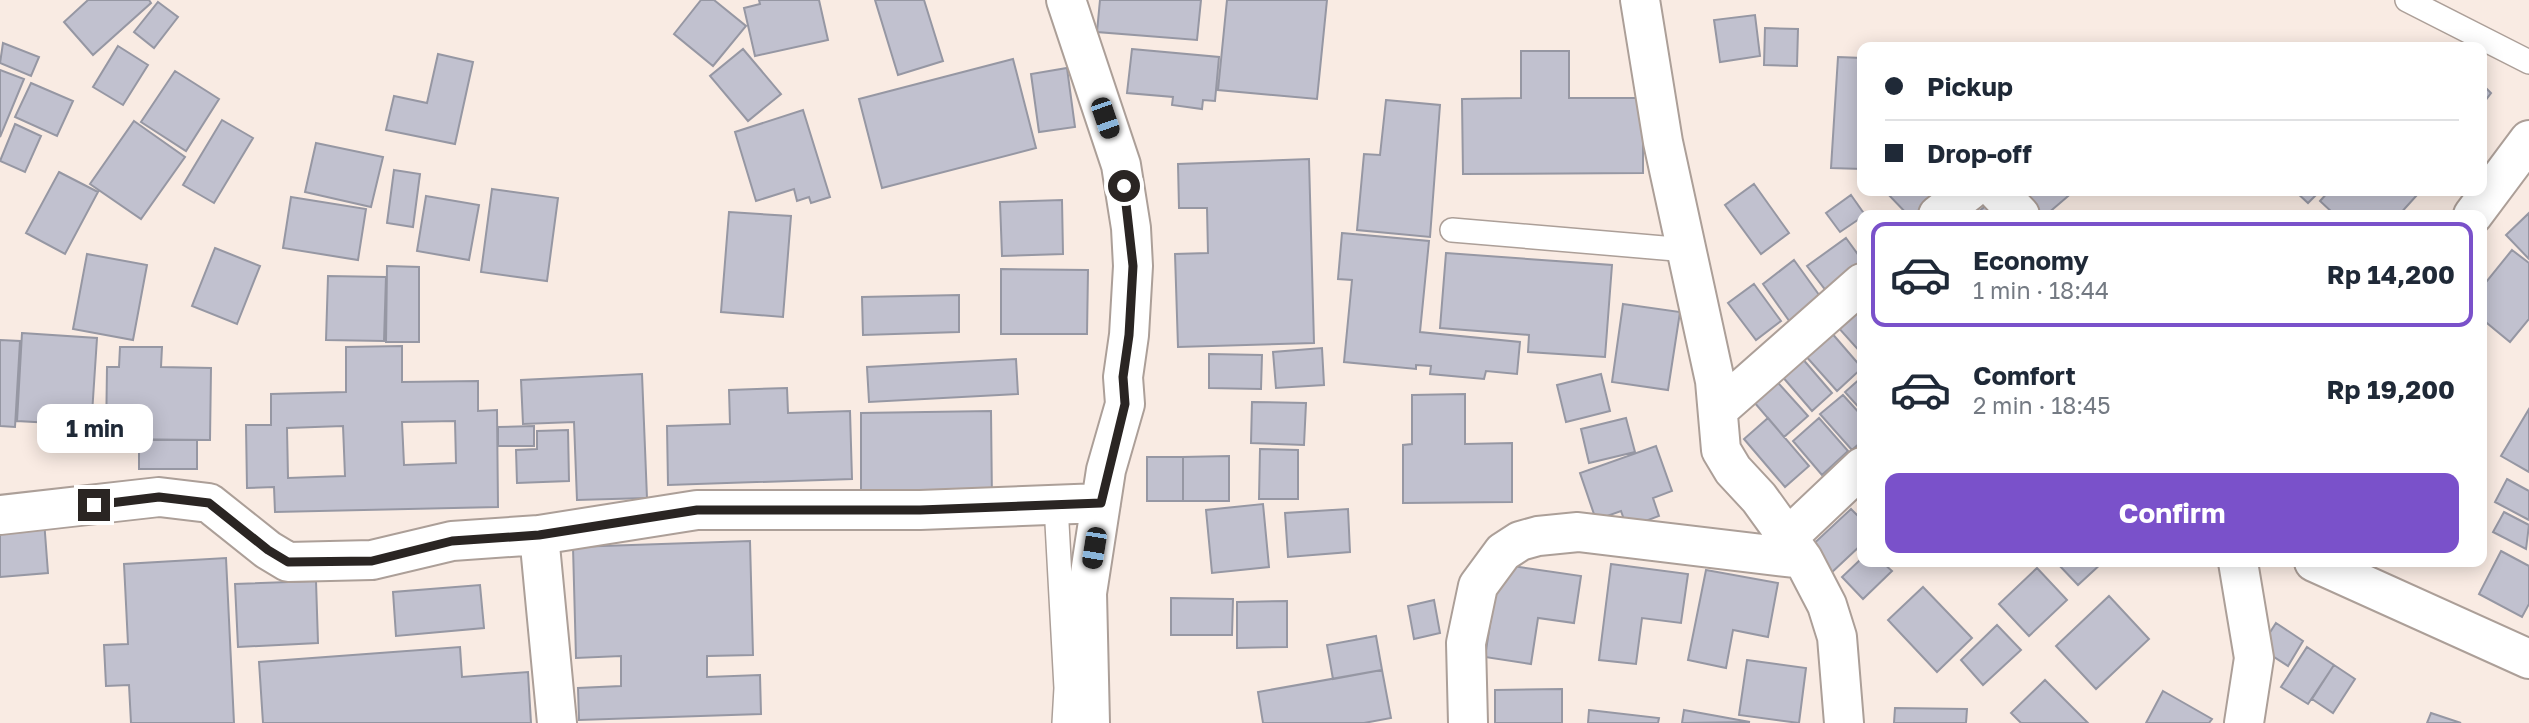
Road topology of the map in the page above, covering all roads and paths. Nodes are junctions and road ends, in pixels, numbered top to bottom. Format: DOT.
graph roads {
  1 [pos="1066,0"];
  2 [pos="1640,0"];
  3 [pos="2407,0"];
  4 [pos="2529,62"];
  5 [pos="2529,140"];
  6 [pos="1963,196"];
  7 [pos="2002,196"];
  8 [pos="1944,210"];
  9 [pos="2015,210"];
  10 [pos="2477,210"];
  11 [pos="1452,230"];
  12 [pos="1686,250"];
  13 [pos="1857,287"];
  14 [pos="1718,410"];
  15 [pos="1857,473"];
  16 [pos="1101,503"];
  17 [pos="1056,505"];
  18 [pos="0,515"];
  19 [pos="539,535"];
  20 [pos="1795,548"];
  21 [pos="2239,567"];
  22 [pos="2325,567"];
  23 [pos="2529,659"];
  24 [pos="557,723"];
  25 [pos="1064,723"];
  26 [pos="1090,723"];
  27 [pos="1468,723"];
  28 [pos="1844,723"];
  29 [pos="2244,723"];
  1 -- 16 [label="street"];
  2 -- 12 [label="street"];
  3 -- 4 [label="lane"];
  5 -- 10 [label="street"];
  6 -- 8 [label="street"];
  7 -- 9 [label="street"];
  11 -- 12 [label="lane"];
  12 -- 14 [label="street"];
  13 -- 14 [label="street"];
  14 -- 20 [label="street"];
  15 -- 20 [label="street"];
  16 -- 17 [label="street"];
  16 -- 26 [label="street"];
  17 -- 19 [label="street"];
  17 -- 25 [label="lane"];
  18 -- 19 [label="street"];
  19 -- 24 [label="street"];
  20 -- 27 [label="street"];
  20 -- 28 [label="street"];
  21 -- 29 [label="street"];
  22 -- 23 [label="street"];
}
